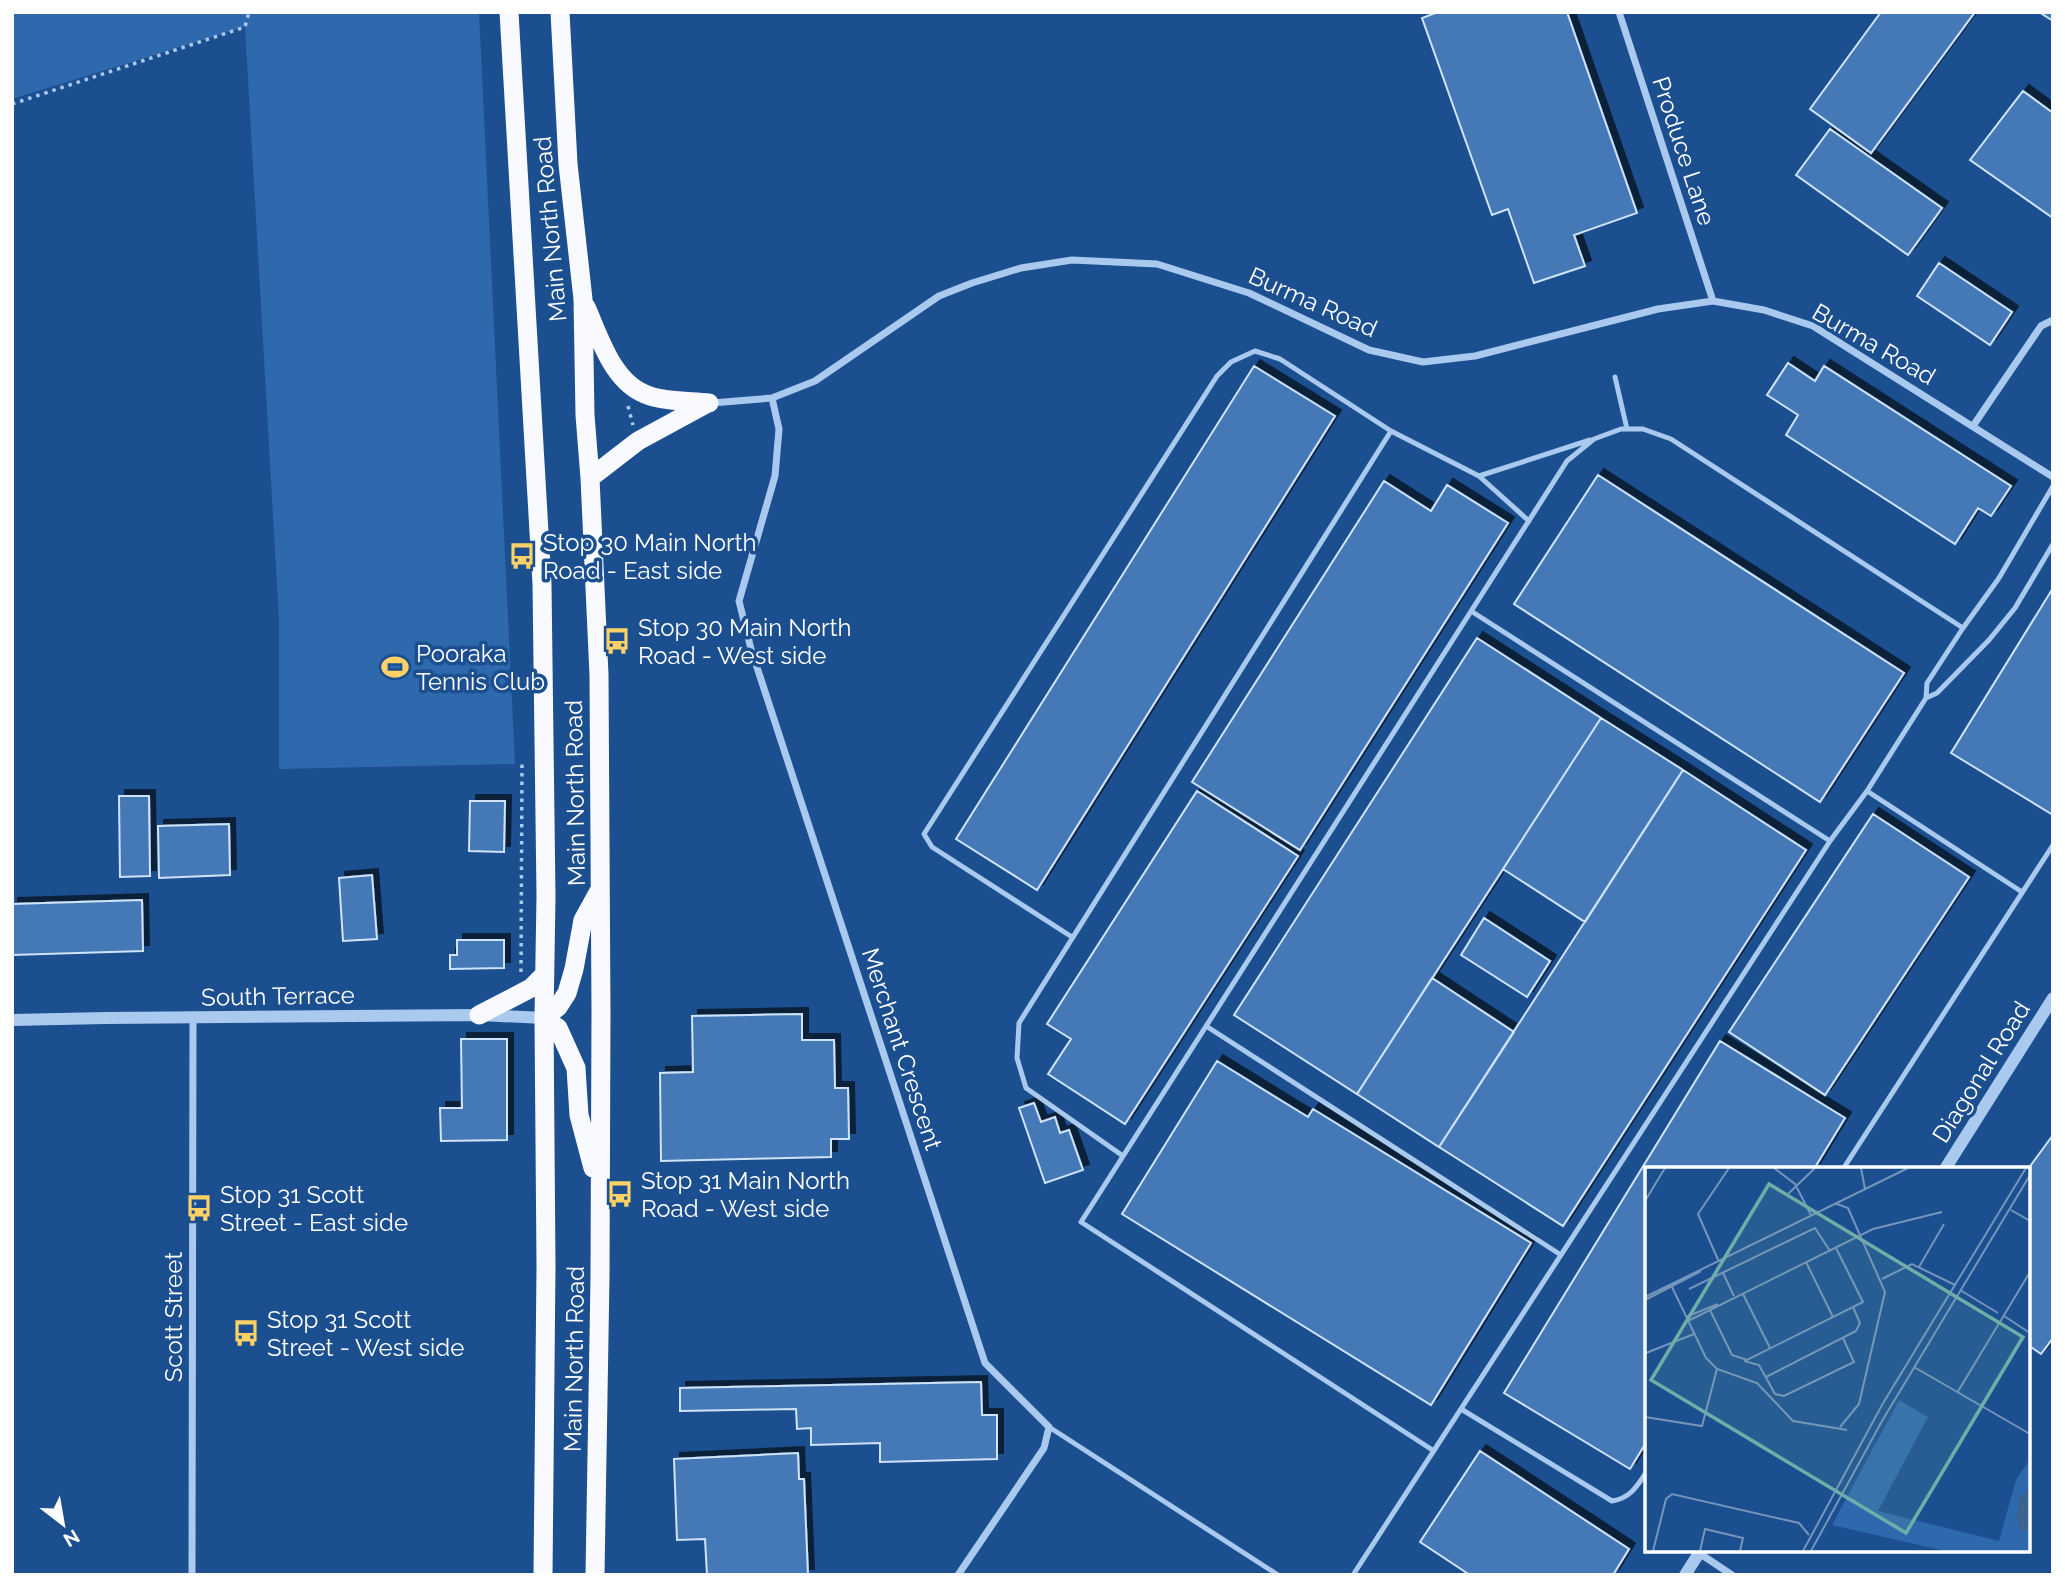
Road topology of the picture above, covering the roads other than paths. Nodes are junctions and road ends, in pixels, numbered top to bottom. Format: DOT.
graph roads {
  1 [pos="509,12"];
  2 [pos="560,12"];
  3 [pos="1619,12"];
  4 [pos="583,299"];
  5 [pos="1713,301"];
  6 [pos="2053,320"];
  7 [pos="1615,377"];
  8 [pos="772,398"];
  9 [pos="709,403"];
  10 [pos="1973,426"];
  11 [pos="1627,429"];
  12 [pos="1391,431"];
  13 [pos="1594,439"];
  14 [pos="1479,476"];
  15 [pos="2053,477"];
  16 [pos="590,478"];
  17 [pos="2053,485"];
  18 [pos="1529,521"];
  19 [pos="2053,544"];
  20 [pos="1471,611"];
  21 [pos="1963,628"];
  22 [pos="1926,698"];
  23 [pos="1867,791"];
  24 [pos="1830,841"];
  25 [pos="2053,845"];
  26 [pos="601,888"];
  27 [pos="2022,892"];
  28 [pos="1072,936"];
  29 [pos="545,974"];
  30 [pos="2053,998"];
  31 [pos="480,1015"];
  32 [pos="193,1018"];
  33 [pos="544,1018"];
  34 [pos="12,1020"];
  35 [pos="1206,1026"];
  36 [pos="1123,1156"];
  37 [pos="1844,1167"];
  38 [pos="1946,1167"];
  39 [pos="600,1193"];
  40 [pos="1561,1255"];
  41 [pos="1461,1409"];
  42 [pos="1048,1427"];
  43 [pos="1434,1451"];
  44 [pos="1645,1474"];
  45 [pos="1700,1552"];
  46 [pos="595,1554"];
  47 [pos="543,1565"];
  48 [pos="192,1575"];
  49 [pos="552,1575"];
  50 [pos="595,1575"];
  51 [pos="611,1575"];
  52 [pos="958,1575"];
  53 [pos="1278,1575"];
  54 [pos="1353,1575"];
  55 [pos="1685,1575"];
  56 [pos="1732,1575"];
  1 -- 29 [label="highway, Main North Road"];
  2 -- 4 [label="highway, Main North Road"];
  3 -- 5 [label="street, Produce Lane"];
  4 -- 9 [label="highway"];
  4 -- 16 [label="highway, Main North Road"];
  5 -- 8 [label="street, Burma Road"];
  5 -- 10 [label="street, Burma Road"];
  6 -- 10 [label="street"];
  7 -- 11 [label="lane"];
  8 -- 9 [label="street, Burma Road"];
  8 -- 42 [label="street, Merchant Crescent"];
  9 -- 16 [label="highway"];
  10 -- 15 [label="street, Burma Road"];
  11 -- 13 [label="lane"];
  11 -- 21 [label="lane"];
  12 -- 14 [label="lane"];
  12 -- 28 [label="lane"];
  12 -- 28 [label="lane"];
  13 -- 14 [label="lane"];
  13 -- 18 [label="lane"];
  14 -- 18 [label="lane"];
  16 -- 26 [label="highway, Main North Road"];
  17 -- 21 [label="lane"];
  18 -- 20 [label="lane"];
  19 -- 22 [label="lane"];
  20 -- 24 [label="lane"];
  20 -- 35 [label="lane"];
  21 -- 22 [label="lane"];
  22 -- 23 [label="lane"];
  23 -- 24 [label="lane"];
  23 -- 27 [label="lane"];
  24 -- 40 [label="lane"];
  25 -- 27 [label="lane"];
  26 -- 33 [label="highway"];
  26 -- 39 [label="highway, Main North Road"];
  27 -- 37 [label="lane"];
  28 -- 36 [label="lane"];
  29 -- 31 [label="highway"];
  29 -- 33 [label="highway, Main North Road"];
  30 -- 38 [label="street, Diagonal Road"];
  31 -- 32 [label="street, South Terrace"];
  31 -- 33 [label="street, South Terrace"];
  32 -- 34 [label="street, South Terrace"];
  32 -- 48 [label="street, Scott Street"];
  33 -- 39 [label="highway"];
  33 -- 47 [label="highway, Main North Road"];
  35 -- 36 [label="lane"];
  35 -- 40 [label="lane"];
  36 -- 43 [label="lane"];
  39 -- 46 [label="highway, Main North Road"];
  40 -- 41 [label="lane"];
  41 -- 43 [label="lane"];
  41 -- 44 [label="lane"];
  42 -- 52 [label="street"];
  42 -- 53 [label="lane, Merchant Crescent"];
  43 -- 54 [label="lane"];
  45 -- 55 [label="street"];
  45 -- 56 [label="street"];
  46 -- 50 [label="highway, Main North Road"];
  46 -- 51 [label="highway"];
  47 -- 49 [label="highway"];
}
